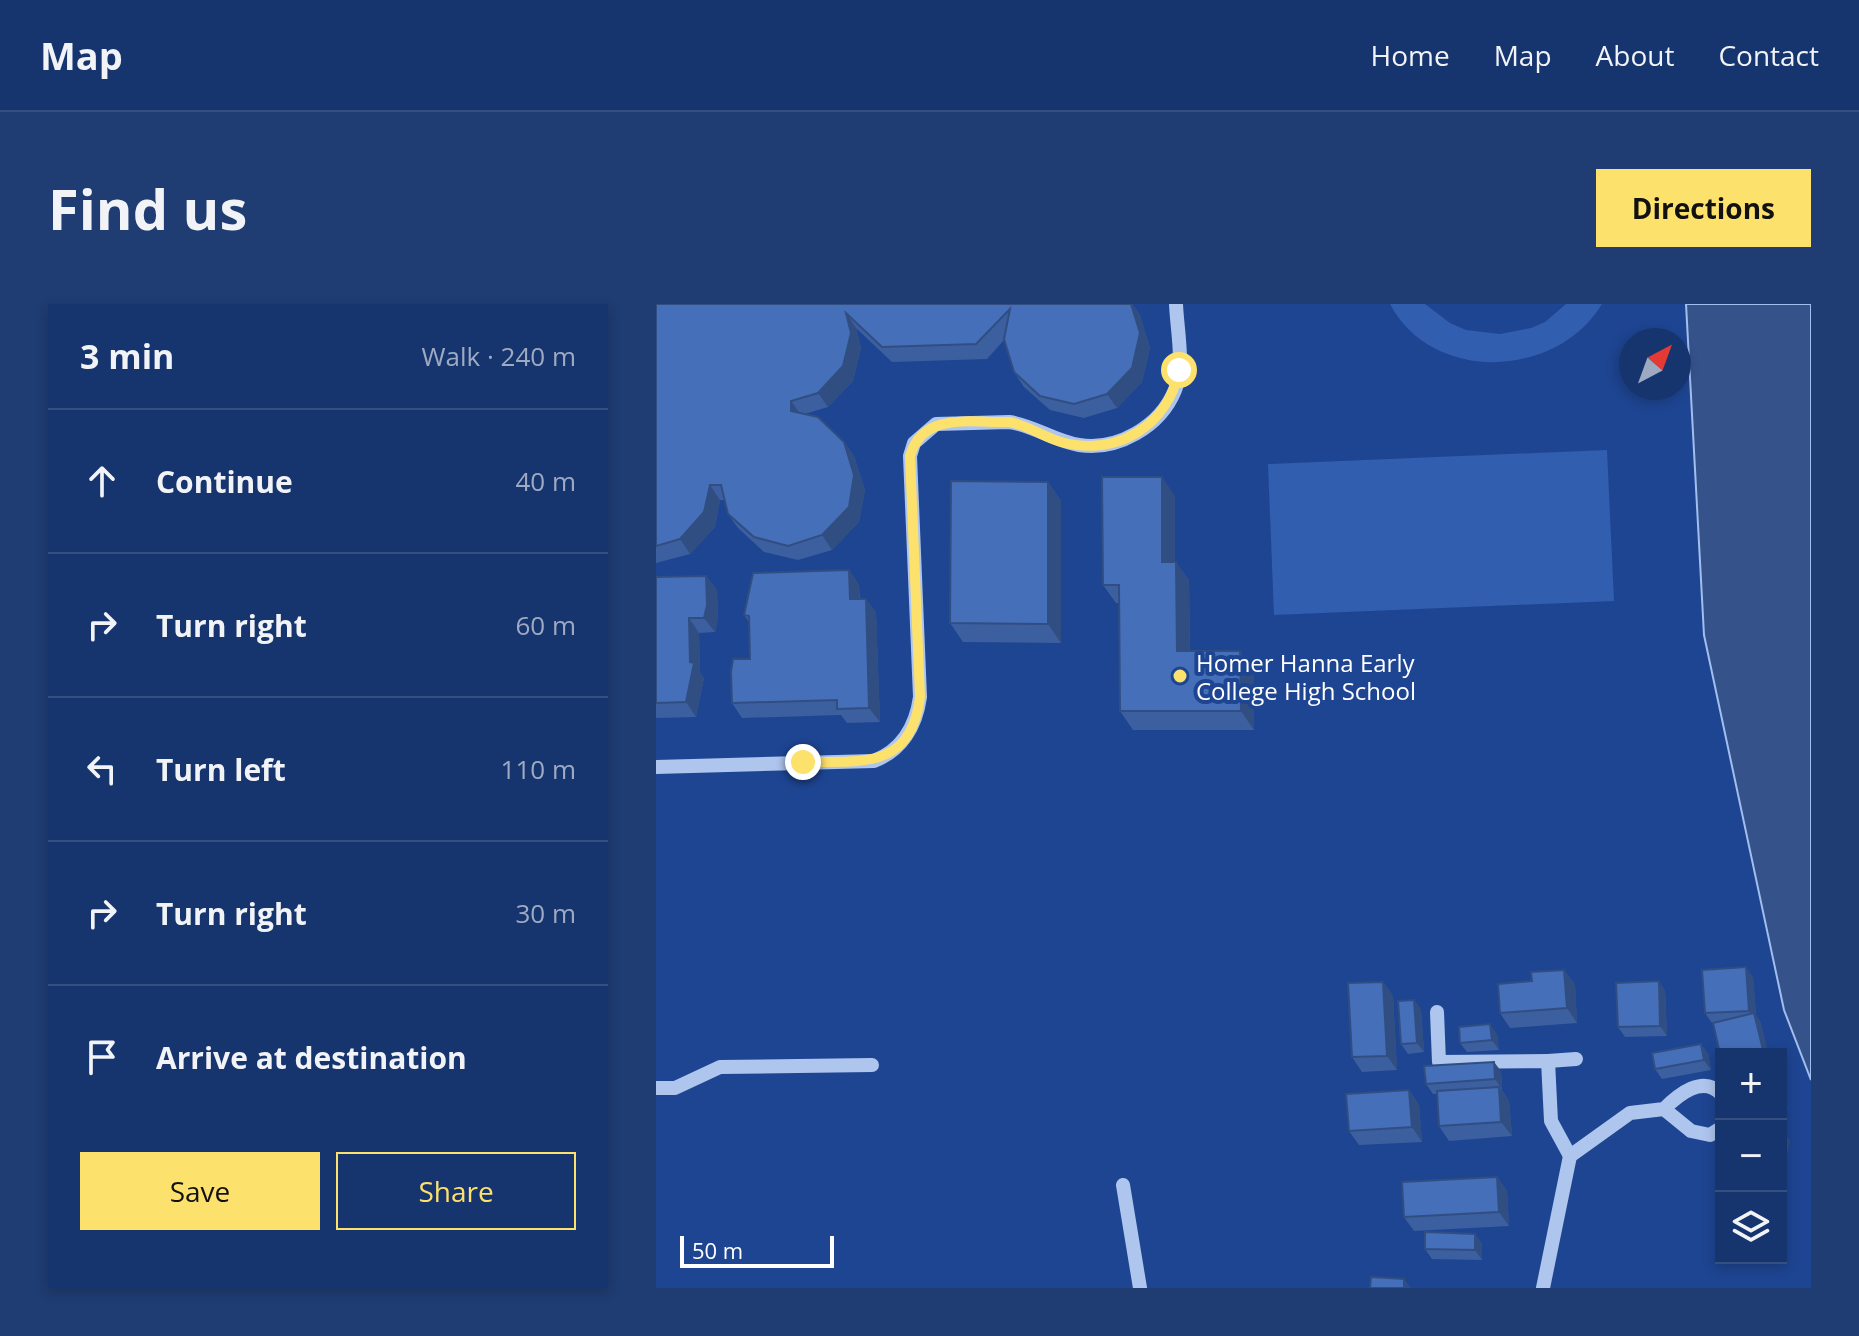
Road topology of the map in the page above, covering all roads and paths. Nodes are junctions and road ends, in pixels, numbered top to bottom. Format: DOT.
graph roads {
  1 [pos="1176,304"];
  2 [pos="656,767"];
  3 [pos="1437,1012"];
  4 [pos="1576,1059"];
  5 [pos="1548,1061"];
  6 [pos="872,1065"];
  7 [pos="656,1088"];
  8 [pos="1715,1088"];
  9 [pos="1664,1109"];
  10 [pos="1715,1132"];
  11 [pos="1570,1156"];
  12 [pos="1123,1185"];
  13 [pos="1140,1288"];
  14 [pos="1543,1288"];
  1 -- 2 [label="street"];
  3 -- 5 [label="street"];
  4 -- 5 [label="street"];
  5 -- 11 [label="street"];
  6 -- 7 [label="street"];
  8 -- 9 [label="street"];
  9 -- 10 [label="street"];
  9 -- 11 [label="street"];
  11 -- 14 [label="street"];
  12 -- 13 [label="street"];
}
